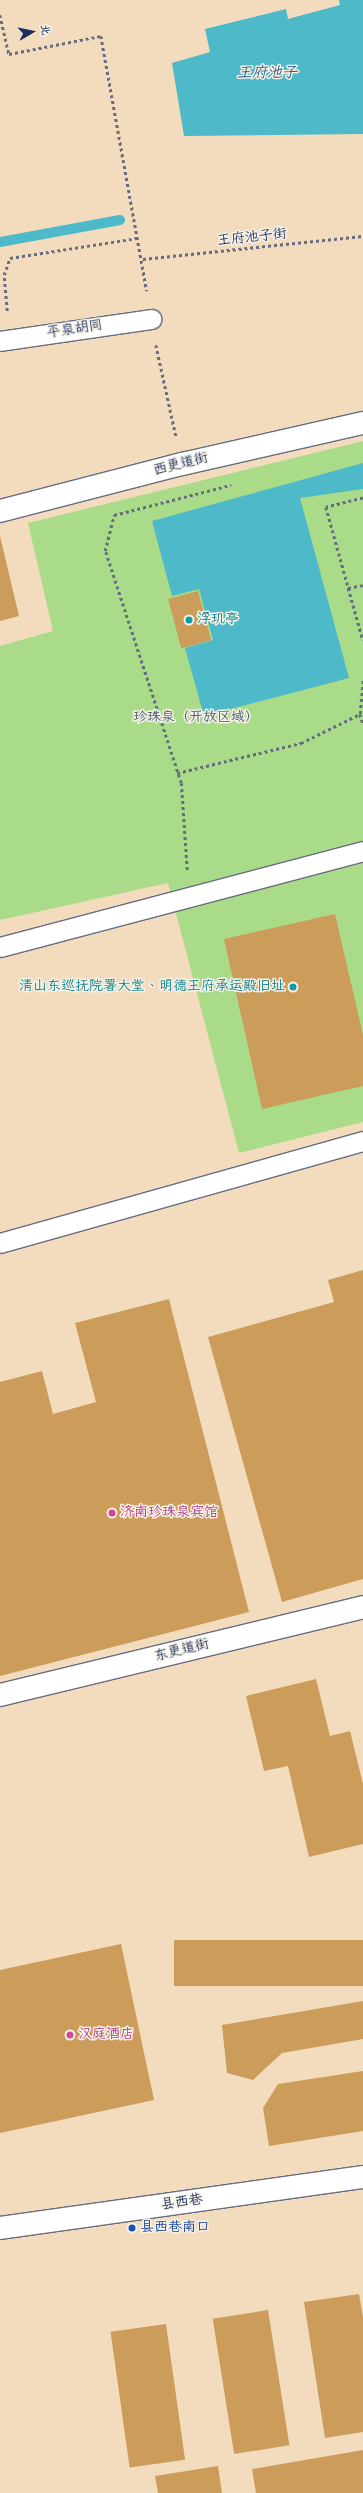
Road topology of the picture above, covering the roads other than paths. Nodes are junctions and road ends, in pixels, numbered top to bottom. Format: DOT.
graph roads {
  1 [pos="150,319"];
  2 [pos="5,341"];
  3 [pos="363,423"];
  4 [pos="0,512"];
  5 [pos="363,851"];
  6 [pos="0,947"];
  7 [pos="363,1141"];
  8 [pos="0,1243"];
  9 [pos="363,1607"];
  10 [pos="0,1695"];
  11 [pos="363,2177"];
  12 [pos="0,2228"];
  1 -- 2 [label="lane, 平泉胡同"];
  3 -- 4 [label="street, 西更道街"];
  5 -- 6 [label="lane"];
  7 -- 8 [label="lane"];
  9 -- 10 [label="street, 东更道街"];
  11 -- 12 [label="street, 县西巷"];
}
